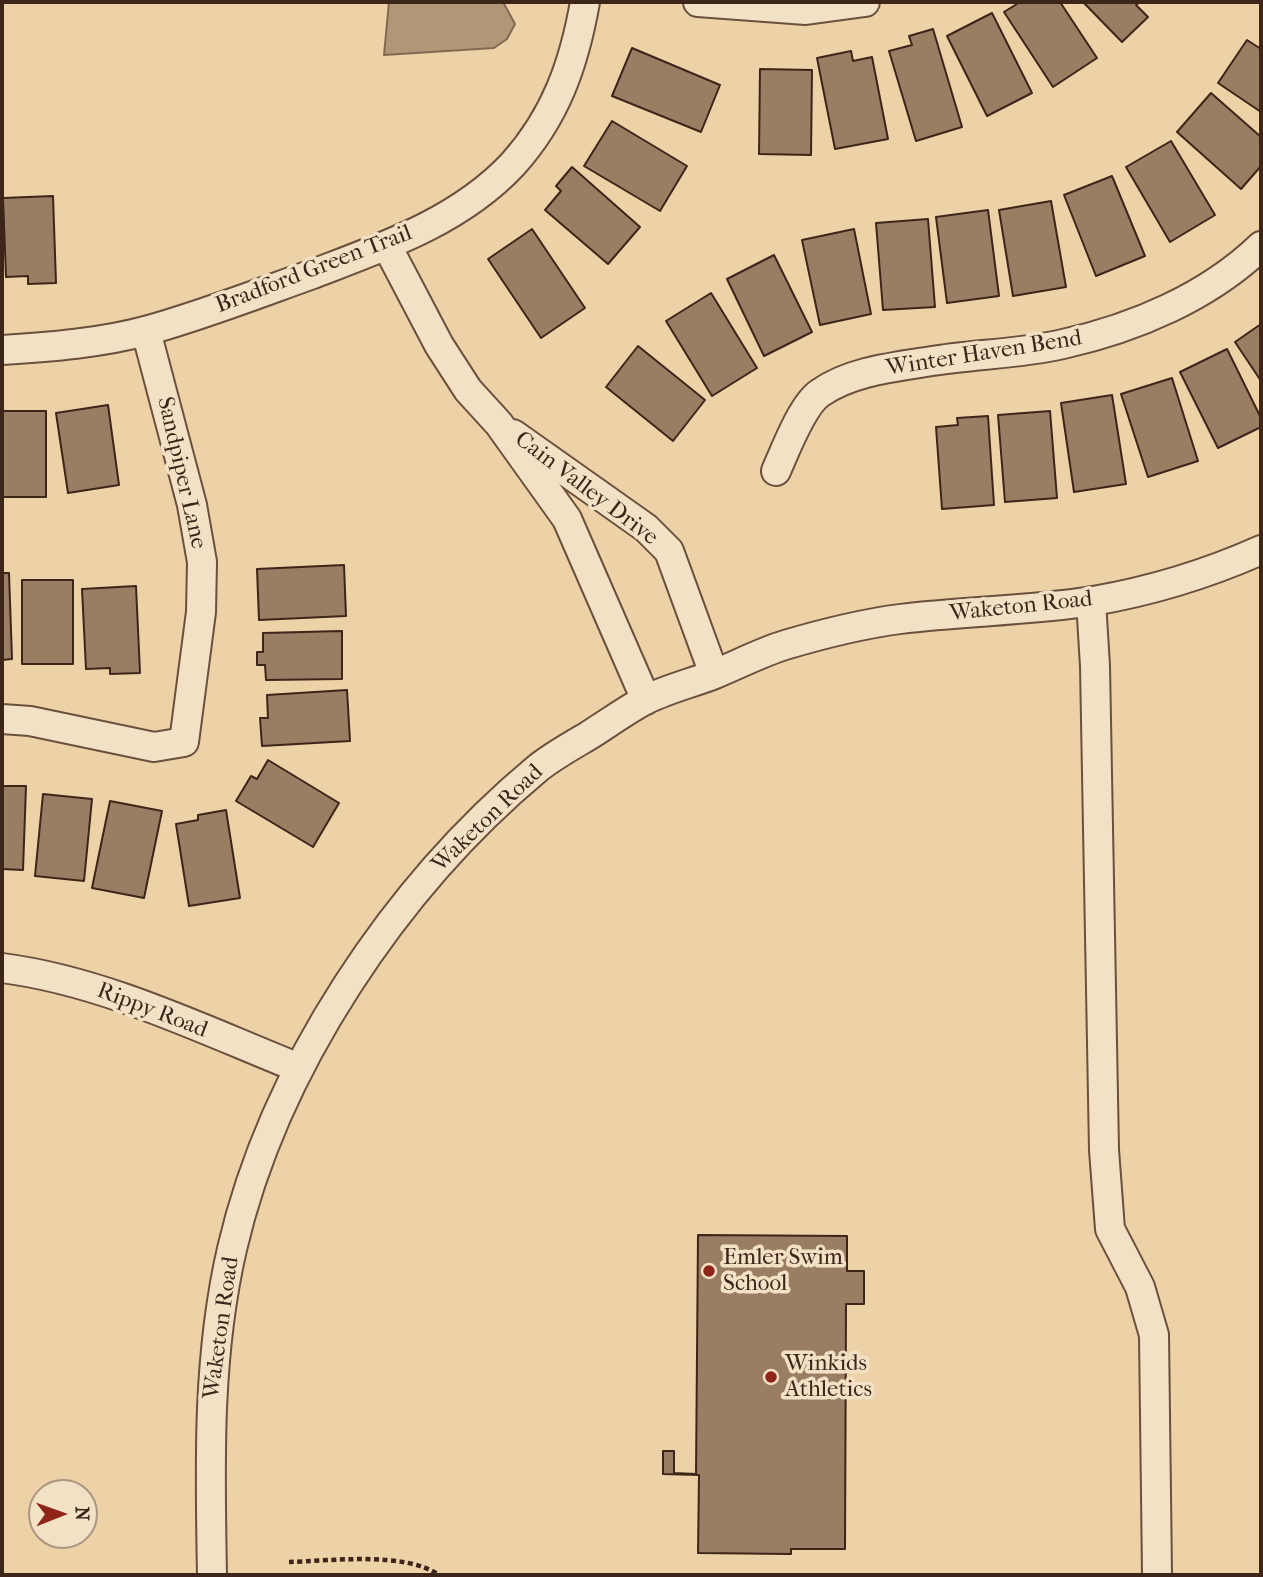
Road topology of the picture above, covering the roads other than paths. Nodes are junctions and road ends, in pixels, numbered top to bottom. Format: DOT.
graph roads {
  1 [pos="585,2"];
  2 [pos="698,2"];
  3 [pos="865,2"];
  4 [pos="387,246"];
  5 [pos="1261,246"];
  6 [pos="146,331"];
  7 [pos="2,350"];
  8 [pos="499,424"];
  9 [pos="776,471"];
  10 [pos="1261,550"];
  11 [pos="1091,601"];
  12 [pos="714,674"];
  13 [pos="646,700"];
  14 [pos="2,719"];
  15 [pos="2,968"];
  16 [pos="299,1068"];
  17 [pos="212,1575"];
  18 [pos="1157,1575"];
  1 -- 4 [label="street, Bradford Green Trail"];
  2 -- 3 [label="street"];
  4 -- 6 [label="street, Bradford Green Trail"];
  4 -- 8 [label="street, Cain Valley Drive"];
  5 -- 9 [label="street, Winter Haven Bend"];
  6 -- 7 [label="street, Bradford Green Trail"];
  6 -- 14 [label="street, Sandpiper Lane"];
  8 -- 12 [label="street, Cain Valley Drive"];
  8 -- 13 [label="street, Cain Valley Drive"];
  10 -- 11 [label="street, Waketon Road"];
  11 -- 12 [label="street, Waketon Road"];
  11 -- 18 [label="street"];
  12 -- 13 [label="street, Waketon Road"];
  13 -- 16 [label="street, Waketon Road"];
  15 -- 16 [label="street, Rippy Road"];
  16 -- 17 [label="street, Waketon Road"];
}
